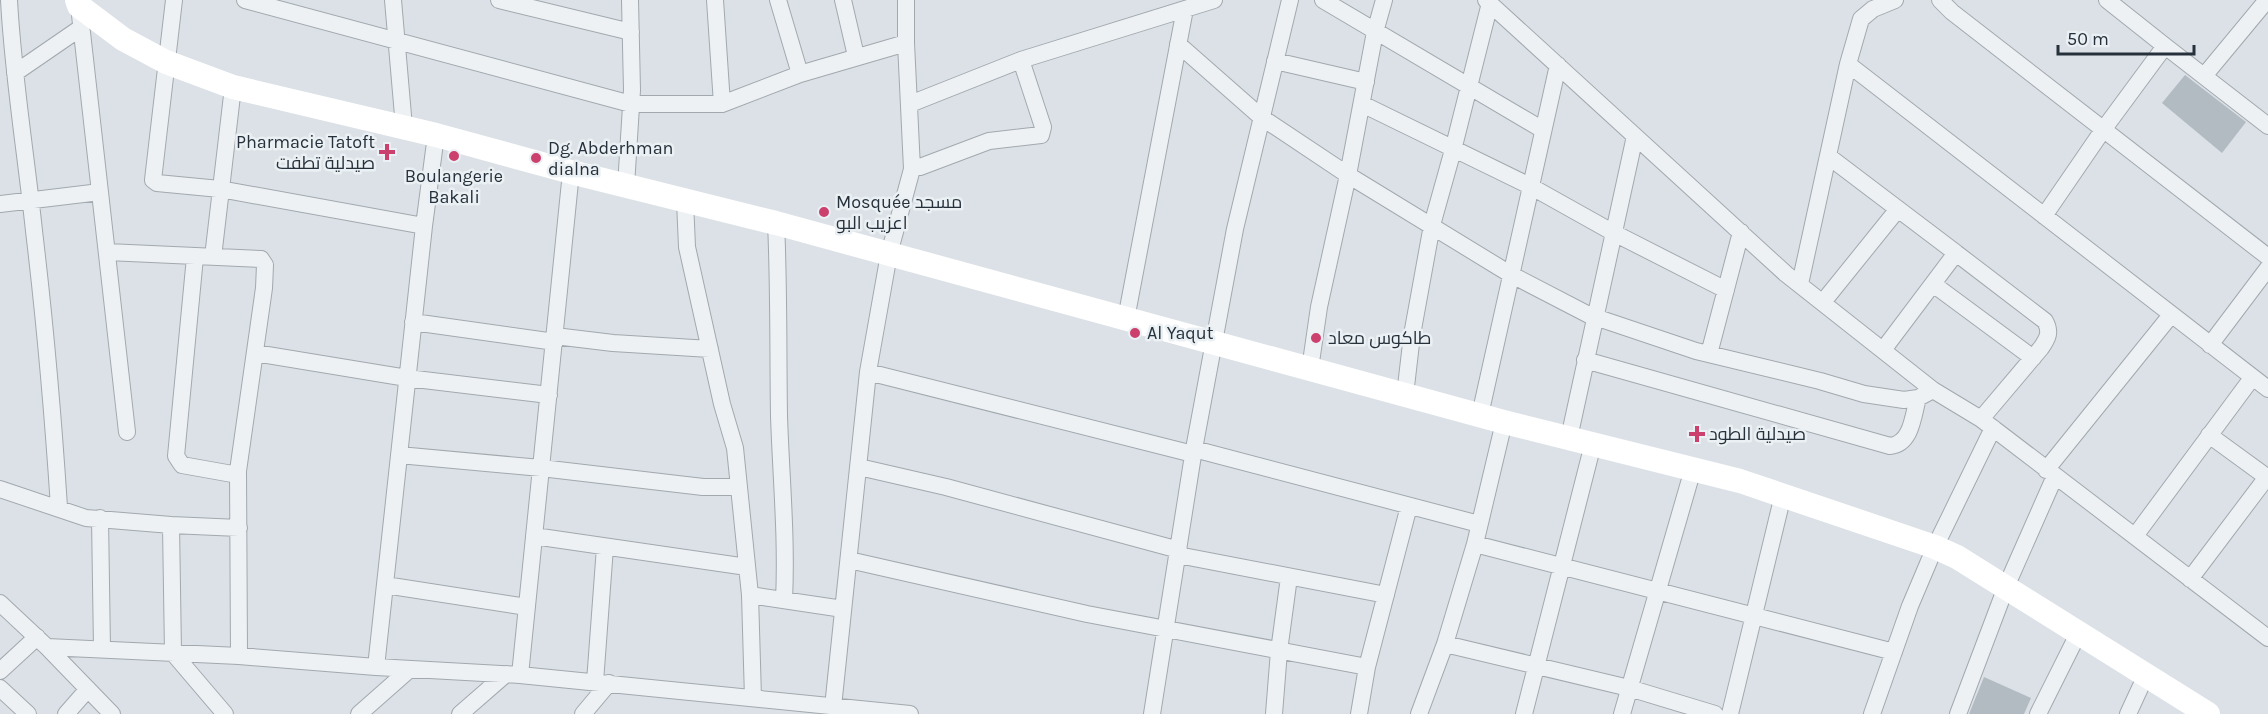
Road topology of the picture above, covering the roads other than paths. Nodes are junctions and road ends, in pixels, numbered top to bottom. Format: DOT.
graph roads {
  1 [pos="9,0"];
  2 [pos="174,0"];
  3 [pos="245,0"];
  4 [pos="393,0"];
  5 [pos="499,0"];
  6 [pos="630,0"];
  7 [pos="715,0"];
  8 [pos="778,0"];
  9 [pos="843,0"];
  10 [pos="906,0"];
  11 [pos="1214,0"];
  12 [pos="1290,0"];
  13 [pos="1323,0"];
  14 [pos="1384,0"];
  15 [pos="1895,0"];
  16 [pos="1940,0"];
  17 [pos="2107,0"];
  18 [pos="2267,0"];
  19 [pos="1488,2"];
  20 [pos="1185,9"];
  21 [pos="79,11"];
  22 [pos="5,21"];
  23 [pos="631,32"];
  24 [pos="1375,32"];
  25 [pos="395,39"];
  26 [pos="906,43"];
  27 [pos="1178,44"];
  28 [pos="2165,46"];
  29 [pos="856,56"];
  30 [pos="1021,60"];
  31 [pos="1275,61"];
  32 [pos="166,62"];
  33 [pos="1848,64"];
  34 [pos="1558,65"];
  35 [pos="15,73"];
  36 [pos="800,74"];
  37 [pos="2204,76"];
  38 [pos="1366,82"];
  39 [pos="233,87"];
  40 [pos="1469,88"];
  41 [pos="631,104"];
  42 [pos="722,104"];
  43 [pos="910,104"];
  44 [pos="1362,104"];
  45 [pos="1261,117"];
  46 [pos="2268,126"];
  47 [pos="405,127"];
  48 [pos="1543,130"];
  49 [pos="2103,130"];
  50 [pos="436,135"];
  51 [pos="1635,136"];
  52 [pos="1454,150"];
  53 [pos="1828,156"];
  54 [pos="920,167"];
  55 [pos="571,172"];
  56 [pos="1348,175"];
  57 [pos="626,186"];
  58 [pos="1530,186"];
  59 [pos="220,189"];
  60 [pos="100,192"];
  61 [pos="31,201"];
  62 [pos="685,201"];
  63 [pos="0,204"];
  64 [pos="1898,209"];
  65 [pos="2044,216"];
  66 [pos="776,223"];
  67 [pos="1432,225"];
  68 [pos="424,226"];
  69 [pos="1741,232"];
  70 [pos="1614,233"];
  71 [pos="107,252"];
  72 [pos="1956,253"];
  73 [pos="889,254"];
  74 [pos="195,256"];
  75 [pos="213,257"];
  76 [pos="2268,257"];
  77 [pos="2268,268"];
  78 [pos="1510,274"];
  79 [pos="1800,284"];
  80 [pos="1933,284"];
  81 [pos="1726,290"];
  82 [pos="1823,302"];
  83 [pos="2171,315"];
  84 [pos="1594,317"];
  85 [pos="1126,319"];
  86 [pos="413,322"];
  87 [pos="555,339"];
  88 [pos="1213,342"];
  89 [pos="2210,345"];
  90 [pos="710,349"];
  91 [pos="1883,350"];
  92 [pos="255,353"];
  93 [pos="1709,354"];
  94 [pos="2033,358"];
  95 [pos="1585,360"];
  96 [pos="1310,369"];
  97 [pos="868,372"];
  98 [pos="407,378"];
  99 [pos="2252,378"];
  100 [pos="2268,389"];
  101 [pos="1925,394"];
  102 [pos="549,395"];
  103 [pos="1405,395"];
  104 [pos="1480,415"];
  105 [pos="1504,422"];
  106 [pos="1987,424"];
  107 [pos="127,432"];
  108 [pos="2209,435"];
  109 [pos="1569,438"];
  110 [pos="1593,444"];
  111 [pos="1193,451"];
  112 [pos="399,455"];
  113 [pos="859,467"];
  114 [pos="541,468"];
  115 [pos="1693,469"];
  116 [pos="2051,473"];
  117 [pos="238,475"];
  118 [pos="2267,478"];
  119 [pos="738,487"];
  120 [pos="0,489"];
  121 [pos="1783,495"];
  122 [pos="1409,506"];
  123 [pos="59,507"];
  124 [pos="100,518"];
  125 [pos="1479,524"];
  126 [pos="171,525"];
  127 [pos="239,528"];
  128 [pos="534,536"];
  129 [pos="2135,536"];
  130 [pos="1475,544"];
  131 [pos="605,547"];
  132 [pos="1935,547"];
  133 [pos="1178,552"];
  134 [pos="849,560"];
  135 [pos="1562,565"];
  136 [pos="747,567"];
  137 [pos="1289,578"];
  138 [pos="2190,579"];
  139 [pos="385,585"];
  140 [pos="2006,587"];
  141 [pos="1657,591"];
  142 [pos="750,595"];
  143 [pos="1386,595"];
  144 [pos="784,600"];
  145 [pos="0,603"];
  146 [pos="527,608"];
  147 [pos="843,609"];
  148 [pos="1754,617"];
  149 [pos="1166,629"];
  150 [pos="2079,632"];
  151 [pos="2268,638"];
  152 [pos="42,642"];
  153 [pos="1445,644"];
  154 [pos="102,649"];
  155 [pos="1279,651"];
  156 [pos="1894,652"];
  157 [pos="173,653"];
  158 [pos="239,656"];
  159 [pos="1536,665"];
  160 [pos="376,667"];
  161 [pos="1367,667"];
  162 [pos="410,669"];
  163 [pos="0,671"];
  164 [pos="513,674"];
  165 [pos="2146,675"];
  166 [pos="602,682"];
  167 [pos="0,688"];
  168 [pos="1629,688"];
  169 [pos="88,689"];
  170 [pos="753,698"];
  171 [pos="832,710"];
  172 [pos="28,714"];
  173 [pos="66,714"];
  174 [pos="112,714"];
  175 [pos="225,714"];
  176 [pos="359,714"];
  177 [pos="460,714"];
  178 [pos="583,714"];
  179 [pos="910,714"];
  180 [pos="1152,714"];
  181 [pos="1274,714"];
  182 [pos="1359,714"];
  183 [pos="1419,714"];
  184 [pos="1524,714"];
  185 [pos="1622,714"];
  186 [pos="1715,714"];
  187 [pos="1730,714"];
  188 [pos="1872,714"];
  189 [pos="1958,714"];
  190 [pos="2038,714"];
  191 [pos="2128,714"];
  192 [pos="2208,714"];
  1 -- 22 [label="street"];
  2 -- 32 [label="street"];
  3 -- 25 [label="street"];
  4 -- 25 [label="street"];
  5 -- 23 [label="street"];
  6 -- 23 [label="street"];
  7 -- 42 [label="street"];
  8 -- 36 [label="street"];
  9 -- 29 [label="street"];
  10 -- 26 [label="street"];
  11 -- 20 [label="street"];
  12 -- 31 [label="street"];
  13 -- 24 [label="street"];
  14 -- 24 [label="street"];
  15 -- 33 [label="street"];
  16 -- 49 [label="street"];
  17 -- 28 [label="street"];
  18 -- 37 [label="street"];
  19 -- 34 [label="street"];
  19 -- 40 [label="street"];
  20 -- 27 [label="street"];
  20 -- 30 [label="street"];
  21 -- 32 [label="main road"];
  21 -- 35 [label="street"];
  21 -- 60 [label="street"];
  22 -- 35 [label="street"];
  23 -- 41 [label="street"];
  24 -- 38 [label="street"];
  24 -- 40 [label="street"];
  25 -- 41 [label="street"];
  25 -- 47 [label="street"];
  26 -- 29 [label="street"];
  26 -- 43 [label="street"];
  27 -- 45 [label="street"];
  27 -- 85 [label="street"];
  28 -- 37 [label="street"];
  28 -- 49 [label="street"];
  29 -- 36 [label="street"];
  30 -- 43 [label="street"];
  30 -- 54 [label="street"];
  31 -- 38 [label="street"];
  31 -- 45 [label="street"];
  32 -- 39 [label="main road"];
  32 -- 59 [label="street"];
  33 -- 53 [label="street"];
  33 -- 65 [label="street"];
  34 -- 48 [label="street"];
  34 -- 51 [label="street"];
  35 -- 61 [label="street"];
  36 -- 42 [label="street"];
  37 -- 46 [label="street"];
  38 -- 44 [label="street"];
  39 -- 47 [label="main road"];
  39 -- 59 [label="street"];
  40 -- 48 [label="street"];
  40 -- 52 [label="street"];
  41 -- 42 [label="street"];
  41 -- 57 [label="street"];
  43 -- 73 [label="street"];
  44 -- 52 [label="street"];
  44 -- 56 [label="street"];
  45 -- 56 [label="street"];
  45 -- 88 [label="street"];
  47 -- 50 [label="main road"];
  48 -- 58 [label="street"];
  49 -- 65 [label="street"];
  49 -- 76 [label="street"];
  50 -- 55 [label="main road"];
  50 -- 68 [label="street"];
  51 -- 69 [label="street"];
  51 -- 70 [label="street"];
  52 -- 58 [label="street"];
  52 -- 67 [label="street"];
  53 -- 64 [label="street"];
  53 -- 79 [label="street"];
  55 -- 57 [label="main road"];
  55 -- 87 [label="street"];
  56 -- 67 [label="street"];
  56 -- 96 [label="street"];
  57 -- 62 [label="main road"];
  58 -- 70 [label="street"];
  58 -- 78 [label="street"];
  59 -- 68 [label="street"];
  59 -- 75 [label="street"];
  60 -- 61 [label="street"];
  60 -- 71 [label="street"];
  61 -- 63 [label="street"];
  61 -- 123 [label="street"];
  62 -- 66 [label="main road"];
  62 -- 90 [label="street"];
  64 -- 72 [label="street"];
  64 -- 82 [label="street"];
  65 -- 83 [label="street"];
  66 -- 73 [label="main road"];
  66 -- 144 [label="street"];
  67 -- 78 [label="street"];
  67 -- 103 [label="street"];
  68 -- 86 [label="street"];
  69 -- 79 [label="street"];
  69 -- 81 [label="street"];
  70 -- 81 [label="street"];
  70 -- 84 [label="street"];
  71 -- 74 [label="street"];
  71 -- 107 [label="street"];
  72 -- 80 [label="street"];
  72 -- 94 [label="street"];
  73 -- 85 [label="main road"];
  73 -- 97 [label="street"];
  74 -- 75 [label="street"];
  74 -- 117 [label="street"];
  75 -- 92 [label="street"];
  77 -- 89 [label="street"];
  78 -- 84 [label="street"];
  78 -- 104 [label="street"];
  79 -- 82 [label="street"];
  80 -- 91 [label="street"];
  80 -- 94 [label="street"];
  81 -- 93 [label="street"];
  82 -- 91 [label="street"];
  83 -- 89 [label="street"];
  83 -- 116 [label="street"];
  84 -- 93 [label="street"];
  84 -- 95 [label="street"];
  85 -- 88 [label="main road"];
  86 -- 87 [label="street"];
  86 -- 98 [label="street"];
  87 -- 90 [label="street"];
  87 -- 102 [label="street"];
  88 -- 96 [label="main road"];
  88 -- 111 [label="street"];
  89 -- 99 [label="street"];
  90 -- 119 [label="street"];
  91 -- 101 [label="street"];
  92 -- 98 [label="street"];
  92 -- 117 [label="street"];
  93 -- 101 [label="street"];
  94 -- 106 [label="street"];
  95 -- 101 [label="street"];
  95 -- 109 [label="street"];
  96 -- 103 [label="main road"];
  97 -- 111 [label="street"];
  97 -- 113 [label="street"];
  98 -- 102 [label="street"];
  98 -- 112 [label="street"];
  99 -- 100 [label="street"];
  99 -- 108 [label="street"];
  101 -- 106 [label="street"];
  102 -- 114 [label="street"];
  103 -- 104 [label="main road"];
  104 -- 105 [label="main road"];
  105 -- 109 [label="main road"];
  105 -- 125 [label="street"];
  106 -- 116 [label="street"];
  106 -- 132 [label="street"];
  108 -- 118 [label="street"];
  108 -- 129 [label="street"];
  109 -- 110 [label="main road"];
  110 -- 115 [label="main road"];
  110 -- 135 [label="street"];
  111 -- 122 [label="street"];
  111 -- 133 [label="street"];
  112 -- 114 [label="street"];
  112 -- 139 [label="street"];
  113 -- 133 [label="street"];
  113 -- 134 [label="street"];
  114 -- 119 [label="street"];
  114 -- 128 [label="street"];
  115 -- 121 [label="main road"];
  115 -- 141 [label="street"];
  116 -- 129 [label="street"];
  116 -- 140 [label="street"];
  117 -- 127 [label="street"];
  118 -- 138 [label="street"];
  119 -- 136 [label="street"];
  120 -- 123 [label="street"];
  121 -- 132 [label="main road"];
  121 -- 148 [label="street"];
  122 -- 125 [label="street"];
  122 -- 143 [label="street"];
  123 -- 124 [label="street"];
  124 -- 126 [label="street"];
  124 -- 154 [label="street"];
  125 -- 130 [label="street"];
  126 -- 127 [label="street"];
  126 -- 157 [label="street"];
  127 -- 158 [label="street"];
  128 -- 131 [label="street"];
  128 -- 146 [label="street"];
  129 -- 138 [label="street"];
  130 -- 135 [label="street"];
  130 -- 153 [label="street"];
  131 -- 136 [label="street"];
  131 -- 166 [label="street"];
  132 -- 140 [label="main road"];
  132 -- 156 [label="street"];
  133 -- 137 [label="street"];
  133 -- 149 [label="street"];
  134 -- 147 [label="street"];
  134 -- 149 [label="street"];
  135 -- 141 [label="street"];
  135 -- 159 [label="street"];
  136 -- 142 [label="street"];
  137 -- 143 [label="street"];
  137 -- 155 [label="street"];
  138 -- 151 [label="street"];
  139 -- 146 [label="street"];
  139 -- 160 [label="street"];
  140 -- 150 [label="main road"];
  140 -- 189 [label="street"];
  141 -- 148 [label="street"];
  141 -- 168 [label="street"];
  142 -- 144 [label="street"];
  142 -- 170 [label="street"];
  143 -- 161 [label="street"];
  144 -- 147 [label="street"];
  145 -- 152 [label="street"];
  146 -- 164 [label="street"];
  147 -- 171 [label="street"];
  148 -- 156 [label="street"];
  148 -- 187 [label="street"];
  149 -- 155 [label="street"];
  149 -- 180 [label="street"];
  150 -- 165 [label="main road"];
  150 -- 190 [label="street"];
  152 -- 154 [label="street"];
  152 -- 163 [label="street"];
  152 -- 169 [label="street"];
  153 -- 159 [label="street"];
  153 -- 183 [label="street"];
  154 -- 157 [label="street"];
  155 -- 161 [label="street"];
  155 -- 181 [label="street"];
  156 -- 188 [label="street"];
  157 -- 158 [label="street"];
  157 -- 175 [label="street"];
  158 -- 160 [label="street"];
  159 -- 168 [label="street"];
  159 -- 184 [label="street"];
  160 -- 162 [label="street"];
  161 -- 182 [label="street"];
  162 -- 164 [label="street"];
  162 -- 176 [label="street"];
  164 -- 166 [label="street"];
  164 -- 177 [label="street"];
  165 -- 191 [label="street"];
  165 -- 192 [label="main road"];
  166 -- 170 [label="street"];
  166 -- 178 [label="street"];
  167 -- 172 [label="street"];
  168 -- 185 [label="street"];
  168 -- 186 [label="street"];
  169 -- 173 [label="street"];
  169 -- 174 [label="street"];
  170 -- 171 [label="street"];
  171 -- 179 [label="street"];
}
